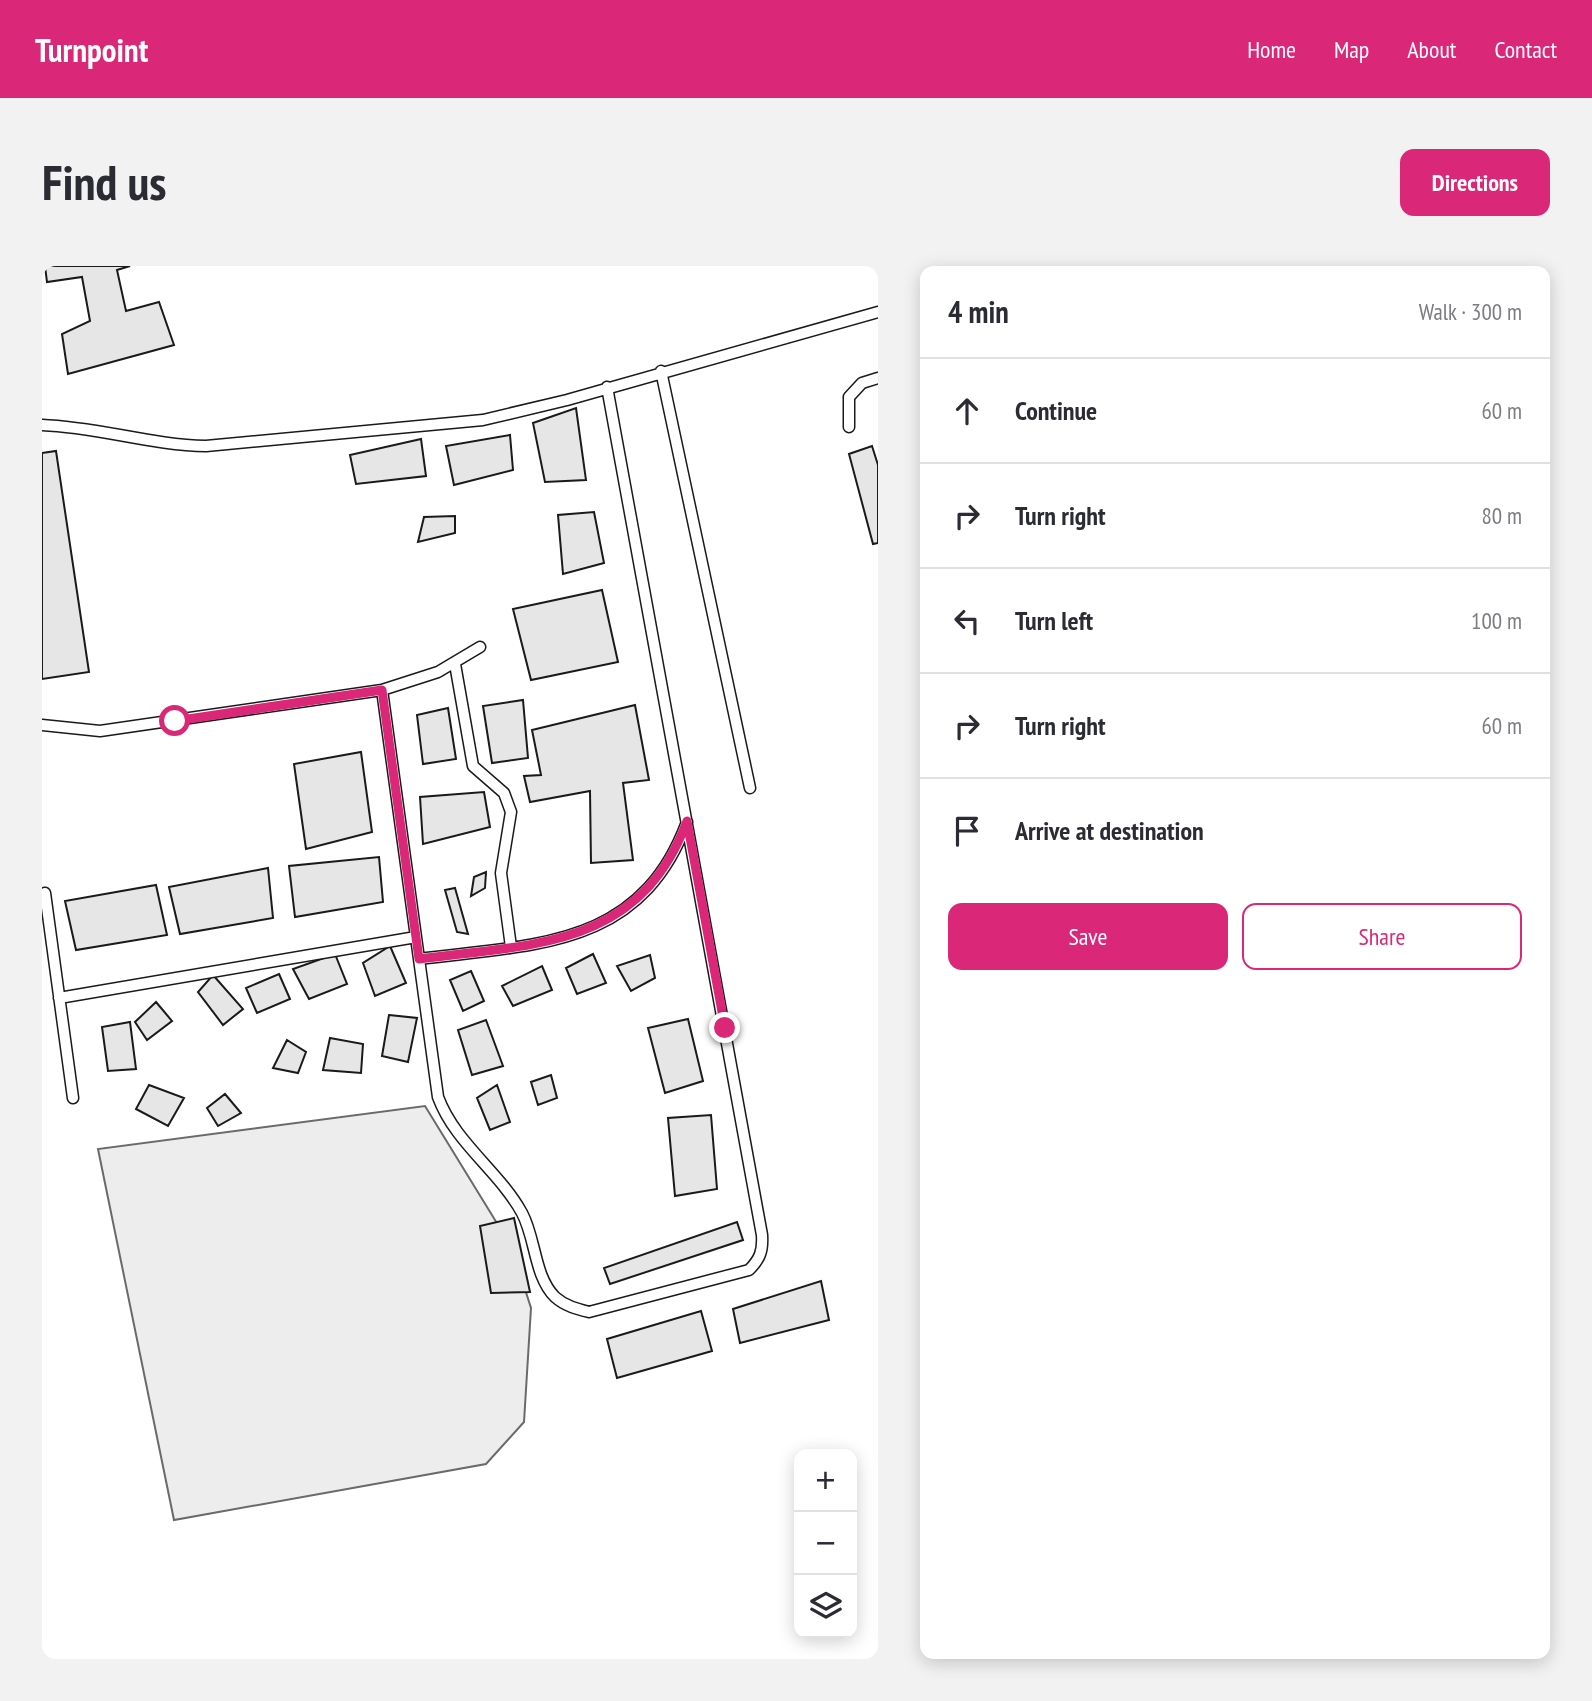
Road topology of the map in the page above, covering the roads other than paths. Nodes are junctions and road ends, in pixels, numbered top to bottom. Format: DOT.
graph roads {
  1 [pos="878,312"];
  2 [pos="661,371"];
  3 [pos="878,378"];
  4 [pos="607,387"];
  5 [pos="42,425"];
  6 [pos="849,427"];
  7 [pos="480,647"];
  8 [pos="455,664"];
  9 [pos="382,690"];
  10 [pos="42,725"];
  11 [pos="750,788"];
  12 [pos="687,821"];
  13 [pos="45,893"];
  14 [pos="415,936"];
  15 [pos="511,947"];
  16 [pos="419,959"];
  17 [pos="59,998"];
  18 [pos="73,1098"];
  1 -- 2 [label="lane"];
  2 -- 4 [label="lane"];
  2 -- 11 [label="lane"];
  3 -- 6 [label="lane"];
  4 -- 5 [label="lane"];
  4 -- 12 [label="lane"];
  7 -- 8 [label="lane"];
  8 -- 9 [label="lane"];
  8 -- 15 [label="lane"];
  9 -- 10 [label="lane"];
  9 -- 14 [label="lane"];
  12 -- 15 [label="lane"];
  12 -- 16 [label="lane"];
  13 -- 17 [label="lane"];
  14 -- 16 [label="lane"];
  14 -- 17 [label="lane"];
  15 -- 16 [label="lane"];
  17 -- 18 [label="lane"];
}
